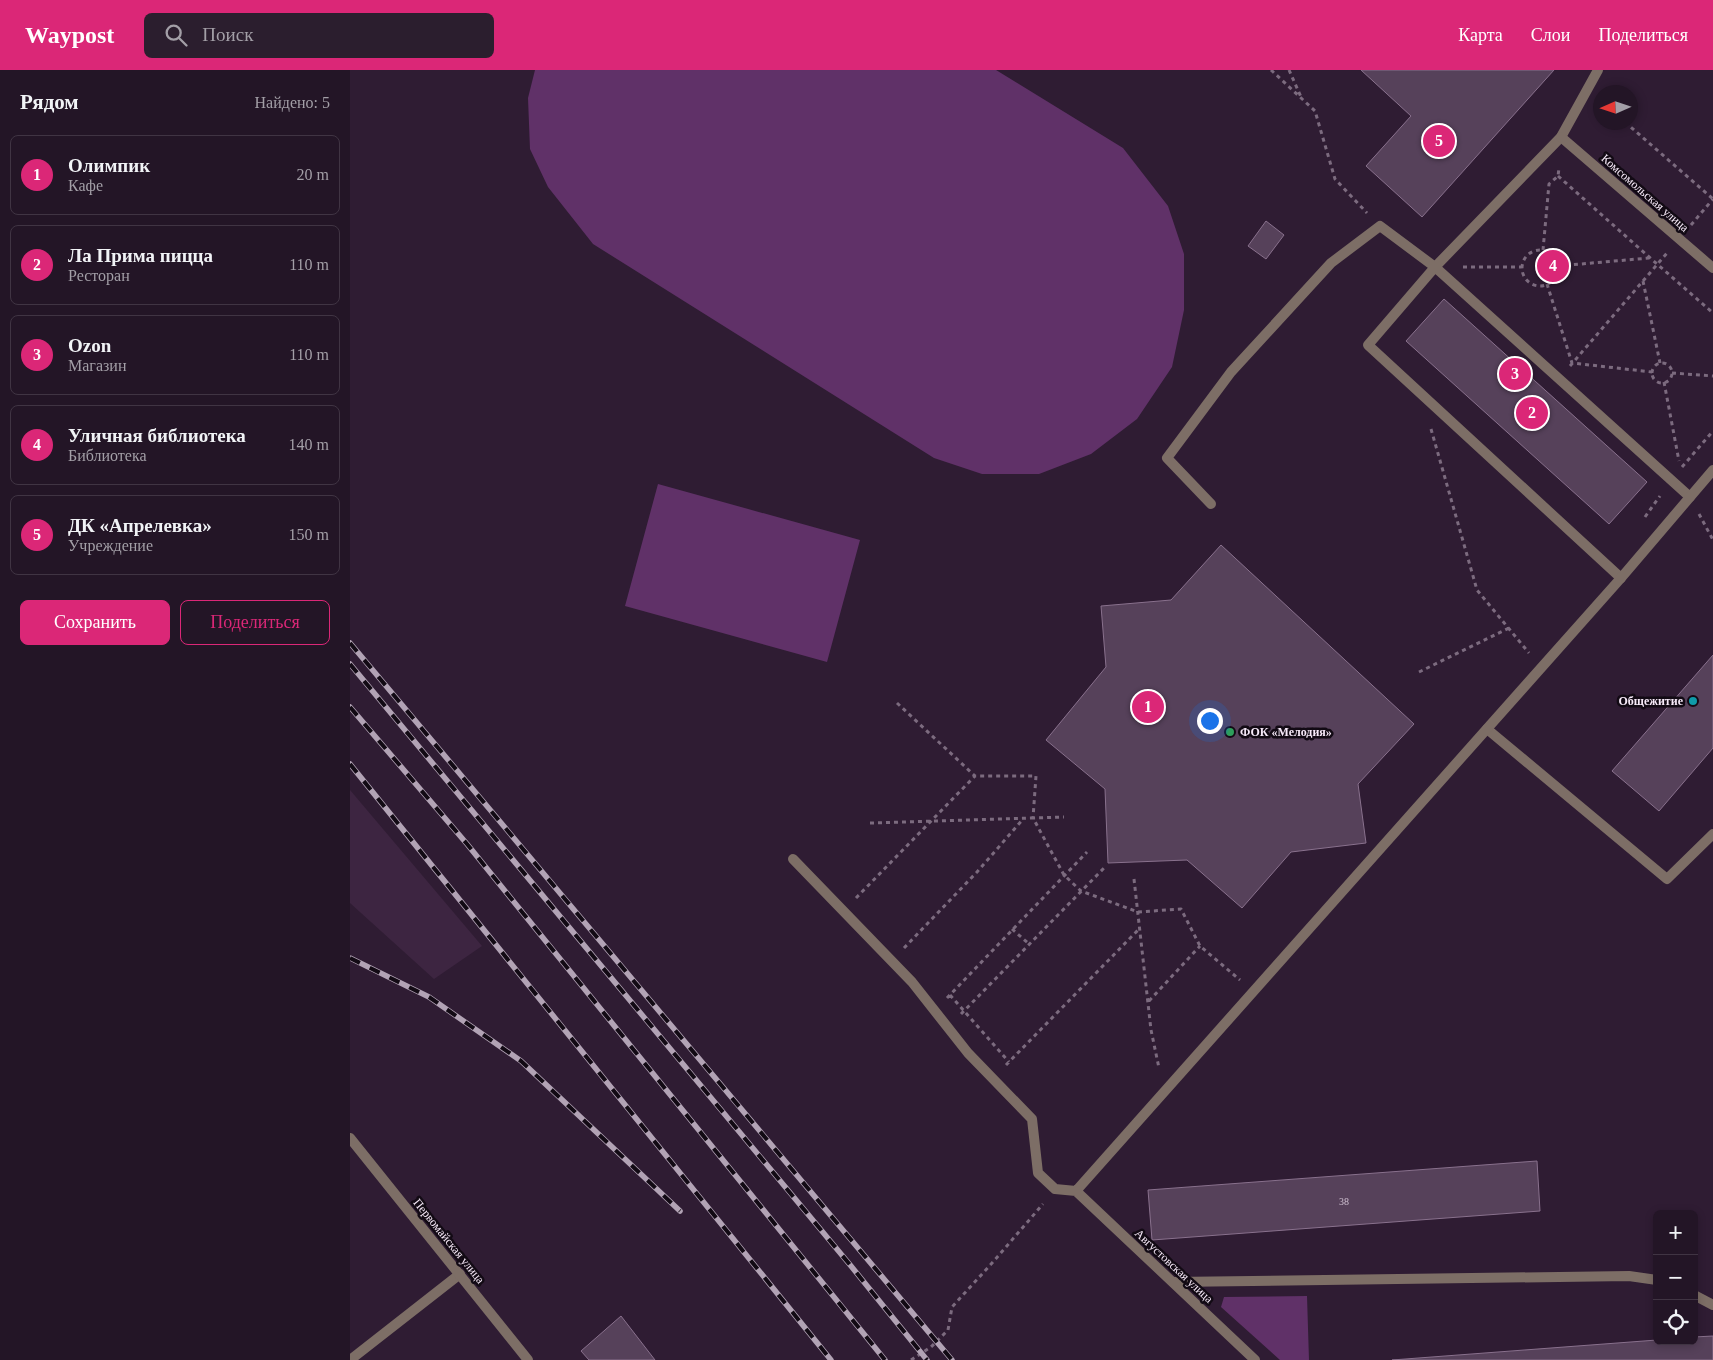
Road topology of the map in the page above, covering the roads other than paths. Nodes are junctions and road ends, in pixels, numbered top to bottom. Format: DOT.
graph roads {
  1 [pos="1598,70"];
  2 [pos="1561,137"];
  3 [pos="1435,267"];
  4 [pos="1713,268"];
  5 [pos="1713,470"];
  6 [pos="1690,497"];
  7 [pos="1211,504"];
  8 [pos="1621,578"];
  9 [pos="1487,729"];
  10 [pos="1713,834"];
  11 [pos="793,860"];
  12 [pos="350,1138"];
  13 [pos="1076,1191"];
  14 [pos="460,1274"];
  15 [pos="1653,1279"];
  16 [pos="1173,1282"];
  17 [pos="1698,1297"];
  18 [pos="1713,1305"];
  19 [pos="350,1360"];
  20 [pos="528,1360"];
  21 [pos="1255,1360"];
  1 -- 2 [label="street"];
  2 -- 3 [label="street"];
  2 -- 4 [label="street, Комсомольская улица"];
  3 -- 6 [label="street"];
  3 -- 7 [label="street"];
  3 -- 8 [label="street"];
  5 -- 6 [label="street"];
  6 -- 8 [label="street"];
  8 -- 9 [label="street"];
  9 -- 10 [label="street"];
  9 -- 13 [label="street"];
  11 -- 13 [label="street"];
  12 -- 14 [label="street, Первомайская улица"];
  13 -- 16 [label="street, Августовская улица"];
  14 -- 19 [label="street"];
  14 -- 20 [label="street, Первомайская улица"];
  15 -- 16 [label="street"];
  16 -- 21 [label="street, Августовская улица"];
  17 -- 18 [label="street"];
}
